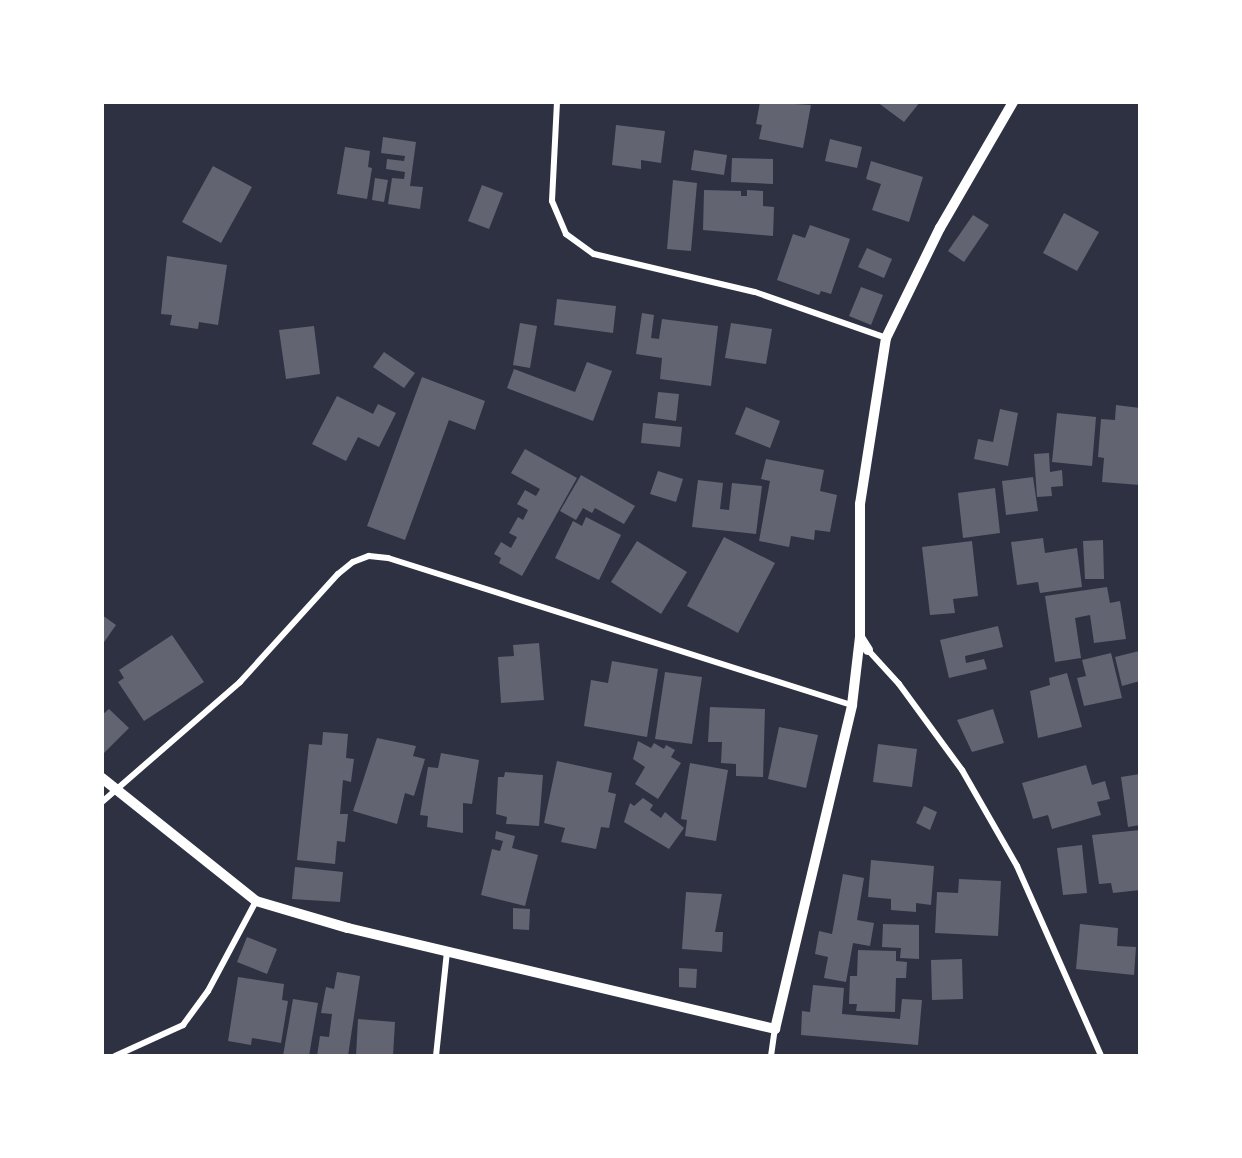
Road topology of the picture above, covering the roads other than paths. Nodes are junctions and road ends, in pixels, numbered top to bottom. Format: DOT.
graph roads {
  1 [pos="557,102"];
  2 [pos="1013,102"];
  3 [pos="886,338"];
  4 [pos="860,637"];
  5 [pos="868,650"];
  6 [pos="852,705"];
  7 [pos="102,778"];
  8 [pos="117,790"];
  9 [pos="102,802"];
  10 [pos="255,901"];
  11 [pos="447,951"];
  12 [pos="775,1029"];
  13 [pos="115,1056"];
  14 [pos="436,1056"];
  15 [pos="771,1056"];
  16 [pos="1101,1056"];
  1 -- 3 [label="street"];
  2 -- 3 [label="street"];
  3 -- 4 [label="street"];
  4 -- 5 [label="street"];
  4 -- 6 [label="street"];
  5 -- 16 [label="street"];
  6 -- 8 [label="street"];
  6 -- 12 [label="street"];
  7 -- 8 [label="street"];
  8 -- 9 [label="street"];
  8 -- 10 [label="street"];
  10 -- 11 [label="street"];
  10 -- 13 [label="street"];
  11 -- 12 [label="street"];
  11 -- 14 [label="street"];
  12 -- 15 [label="street"];
}
